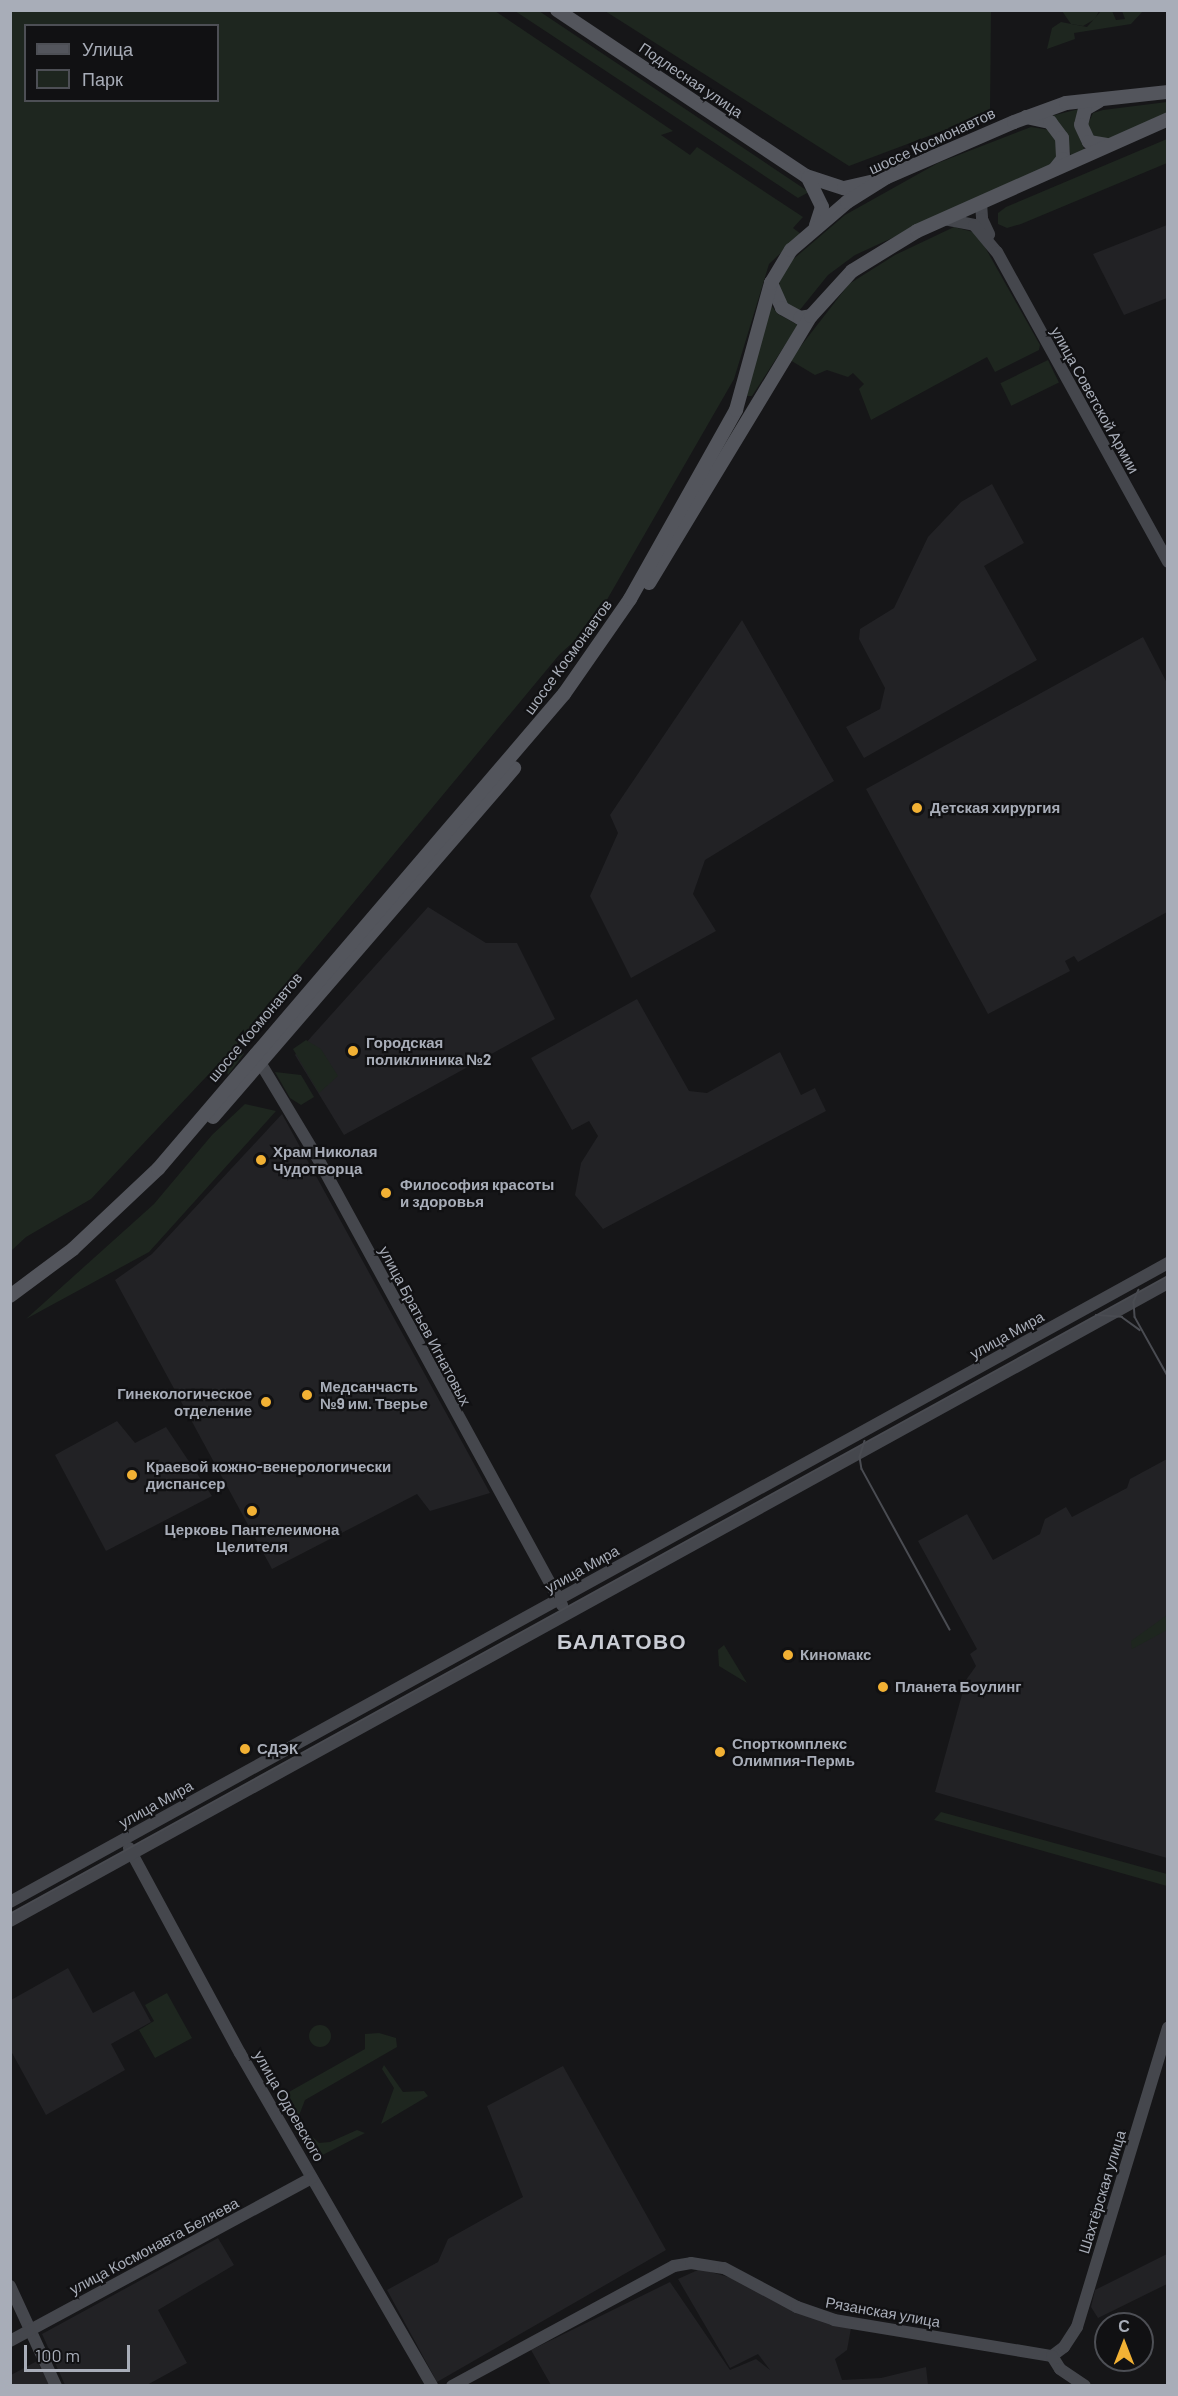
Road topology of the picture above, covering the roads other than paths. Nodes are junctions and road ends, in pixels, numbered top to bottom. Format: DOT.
graph roads {
  1 [pos="557,10"];
  2 [pos="1167,92"];
  3 [pos="1109,96"];
  4 [pos="1026,117"];
  5 [pos="1167,119"];
  6 [pos="1110,146"];
  7 [pos="1055,169"];
  8 [pos="806,176"];
  9 [pos="887,177"];
  10 [pos="981,203"];
  11 [pos="944,219"];
  12 [pos="815,227"];
  13 [pos="997,252"];
  14 [pos="771,283"];
  15 [pos="811,316"];
  16 [pos="1167,562"];
  17 [pos="258,1058"];
  18 [pos="1167,1263"];
  19 [pos="1167,1283"];
  20 [pos="10,1296"];
  21 [pos="10,1306"];
  22 [pos="559,1599"];
  23 [pos="567,1614"];
  24 [pos="124,1839"];
  25 [pos="132,1854"];
  26 [pos="10,1902"];
  27 [pos="10,1921"];
  28 [pos="1167,2028"];
  29 [pos="312,2178"];
  30 [pos="10,2286"];
  31 [pos="32,2330"];
  32 [pos="10,2342"];
  33 [pos="1052,2356"];
  34 [pos="56,2385"];
  35 [pos="432,2385"];
  36 [pos="452,2385"];
  37 [pos="1085,2385"];
  1 -- 8 [label="main road, Подлесная улица"];
  2 -- 3 [label="main road, шоссе Космонавтов"];
  3 -- 4 [label="main road, шоссе Космонавтов"];
  3 -- 6 [label="main road"];
  4 -- 7 [label="main road"];
  4 -- 9 [label="main road, шоссе Космонавтов"];
  5 -- 6 [label="main road, шоссе Космонавтов"];
  6 -- 7 [label="main road, шоссе Космонавтов"];
  7 -- 10 [label="main road, шоссе Космонавтов"];
  8 -- 9 [label="main road"];
  8 -- 12 [label="main road"];
  9 -- 12 [label="main road, шоссе Космонавтов"];
  10 -- 11 [label="main road, шоссе Космонавтов"];
  10 -- 13 [label="main road, улица Советской Армии"];
  11 -- 13 [label="main road, улица Советской Армии"];
  11 -- 15 [label="main road, шоссе Космонавтов"];
  12 -- 14 [label="main road, шоссе Космонавтов"];
  13 -- 16 [label="main road, улица Советской Армии"];
  14 -- 15 [label="main road"];
  14 -- 17 [label="main road, шоссе Космонавтов"];
  15 -- 17 [label="main road, шоссе Космонавтов"];
  17 -- 20 [label="main road, шоссе Космонавтов"];
  17 -- 21 [label="main road, шоссе Космонавтов"];
  17 -- 22 [label="main road, улица Братьев Игнатовых"];
  18 -- 22 [label="main road, улица Мира"];
  19 -- 23 [label="main road"];
  22 -- 23 [label="main road, улица Братьев Игнатовых"];
  22 -- 24 [label="main road, улица Мира"];
  23 -- 25 [label="main road"];
  24 -- 25 [label="main road, улица Одоевского"];
  24 -- 26 [label="main road, улица Мира"];
  25 -- 27 [label="main road"];
  25 -- 29 [label="main road, улица Одоевского"];
  28 -- 33 [label="main road, Шахтёрская улица"];
  29 -- 31 [label="main road, улица Космонавта Беляева"];
  29 -- 35 [label="main road, улица Одоевского"];
  30 -- 31 [label="main road"];
  31 -- 32 [label="main road, улица Космонавта Беляева"];
  31 -- 34 [label="main road"];
  33 -- 36 [label="main road, Рязанская улица"];
  33 -- 37 [label="main road"];
}
